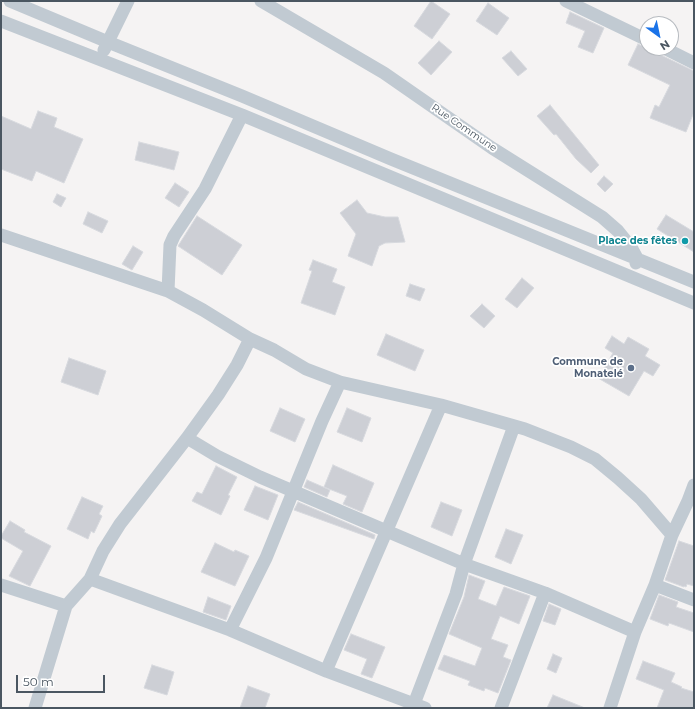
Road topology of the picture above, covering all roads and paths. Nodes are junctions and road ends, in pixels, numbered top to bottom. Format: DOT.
graph roads {
  1 [pos="10,1"];
  2 [pos="128,1"];
  3 [pos="261,1"];
  4 [pos="566,1"];
  5 [pos="1,21"];
  6 [pos="639,36"];
  7 [pos="108,42"];
  8 [pos="679,56"];
  9 [pos="100,59"];
  10 [pos="694,63"];
  11 [pos="242,115"];
  12 [pos="391,159"];
  13 [pos="384,175"];
  14 [pos="1,235"];
  15 [pos="638,260"];
  16 [pos="629,276"];
  17 [pos="694,282"];
  18 [pos="168,291"];
  19 [pos="694,303"];
  20 [pos="250,339"];
  21 [pos="340,382"];
  22 [pos="441,405"];
  23 [pos="514,426"];
  24 [pos="187,438"];
  25 [pos="694,485"];
  26 [pos="293,491"];
  27 [pos="691,502"];
  28 [pos="387,531"];
  29 [pos="672,535"];
  30 [pos="464,564"];
  31 [pos="90,579"];
  32 [pos="655,585"];
  33 [pos="1,586"];
  34 [pos="545,593"];
  35 [pos="694,600"];
  36 [pos="66,606"];
  37 [pos="230,630"];
  38 [pos="635,632"];
  39 [pos="326,671"];
  40 [pos="419,706"];
  41 [pos="36,708"];
  42 [pos="501,708"];
  43 [pos="610,708"];
  1 -- 7 [label="street"];
  2 -- 7 [label="street"];
  3 -- 15 [label="street, Rue Commune"];
  4 -- 6 [label="street"];
  5 -- 9 [label="street"];
  7 -- 9 [label="street"];
  7 -- 12 [label="street"];
  8 -- 10 [label="street"];
  9 -- 11 [label="street"];
  11 -- 13 [label="street"];
  11 -- 18 [label="street"];
  12 -- 13 [label="street"];
  12 -- 15 [label="street"];
  13 -- 16 [label="street"];
  14 -- 18 [label="street"];
  15 -- 16 [label="street"];
  15 -- 17 [label="street"];
  16 -- 19 [label="street"];
  18 -- 20 [label="street"];
  20 -- 21 [label="street"];
  20 -- 24 [label="street"];
  21 -- 22 [label="street"];
  21 -- 26 [label="street"];
  22 -- 23 [label="street"];
  22 -- 28 [label="street"];
  23 -- 29 [label="street"];
  23 -- 30 [label="street"];
  24 -- 26 [label="street"];
  24 -- 31 [label="street"];
  25 -- 27 [label="street"];
  26 -- 28 [label="street"];
  26 -- 37 [label="street"];
  27 -- 29 [label="street"];
  28 -- 30 [label="street"];
  28 -- 39 [label="street"];
  29 -- 32 [label="street"];
  30 -- 34 [label="street"];
  30 -- 40 [label="street"];
  31 -- 36 [label="street"];
  31 -- 37 [label="street"];
  32 -- 35 [label="street"];
  32 -- 38 [label="street"];
  33 -- 36 [label="street"];
  34 -- 38 [label="street"];
  34 -- 42 [label="street"];
  36 -- 41 [label="street"];
  37 -- 39 [label="street"];
  38 -- 43 [label="street"];
  39 -- 40 [label="street"];
}
